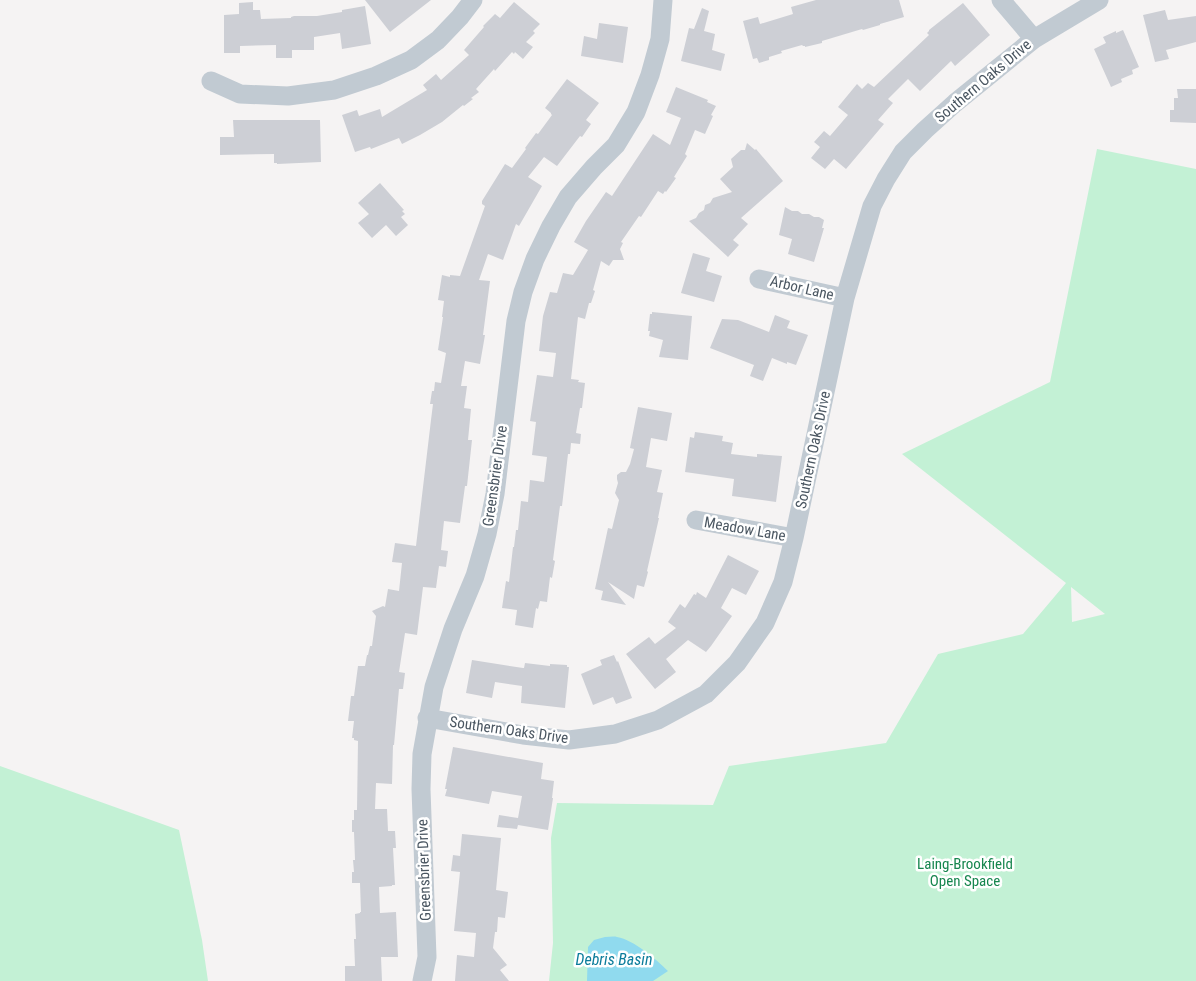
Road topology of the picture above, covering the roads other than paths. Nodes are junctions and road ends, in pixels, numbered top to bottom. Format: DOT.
graph roads {
  1 [pos="473,0"];
  2 [pos="663,0"];
  3 [pos="1001,0"];
  4 [pos="1098,0"];
  5 [pos="1034,39"];
  6 [pos="211,81"];
  7 [pos="759,278"];
  8 [pos="845,298"];
  9 [pos="696,520"];
  10 [pos="794,538"];
  11 [pos="427,718"];
  12 [pos="422,981"];
  1 -- 6 [label="street"];
  2 -- 11 [label="street, Greensbrier Drive"];
  3 -- 5 [label="street"];
  4 -- 5 [label="street, Southern Oaks Drive"];
  5 -- 8 [label="street, Southern Oaks Drive"];
  7 -- 8 [label="street, Arbor Lane"];
  8 -- 10 [label="street, Southern Oaks Drive"];
  9 -- 10 [label="street, Meadow Lane"];
  10 -- 11 [label="street, Southern Oaks Drive"];
  11 -- 12 [label="street, Greensbrier Drive"];
}
